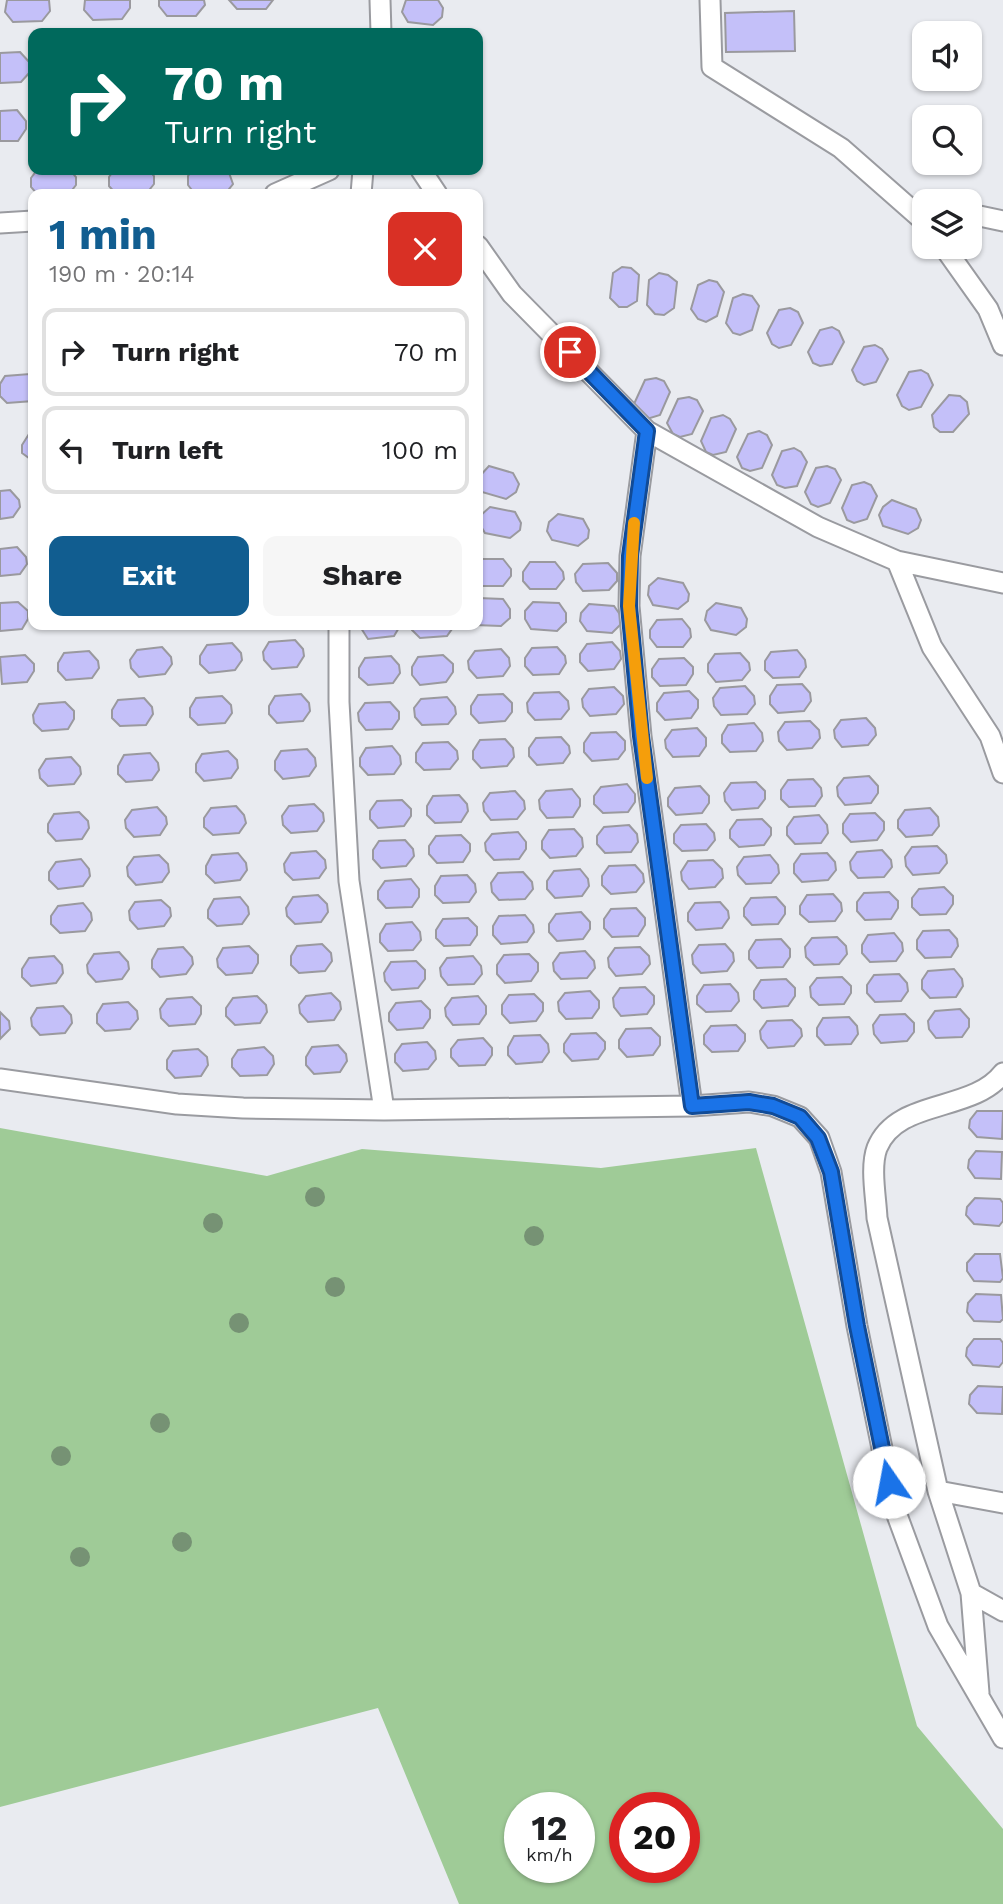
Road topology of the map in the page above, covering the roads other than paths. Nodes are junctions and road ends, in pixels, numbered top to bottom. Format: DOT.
graph roads {
  1 [pos="380,0"];
  2 [pos="710,0"];
  3 [pos="381,28"];
  4 [pos="318,175"];
  5 [pos="286,189"];
  6 [pos="912,210"];
  7 [pos="982,217"];
  8 [pos="28,221"];
  9 [pos="1003,221"];
  10 [pos="0,223"];
  11 [pos="483,253"];
  12 [pos="953,259"];
  13 [pos="1003,345"];
  14 [pos="647,431"];
  15 [pos="897,561"];
  16 [pos="1003,583"];
  17 [pos="339,630"];
  18 [pos="1003,773"];
  19 [pos="1003,1073"];
  20 [pos="0,1079"];
  21 [pos="692,1106"];
  22 [pos="384,1110"];
  23 [pos="938,1491"];
  24 [pos="1003,1503"];
  25 [pos="971,1593"];
  26 [pos="1003,1611"];
  27 [pos="979,1698"];
  28 [pos="1003,1738"];
  1 -- 3 [label="lane"];
  2 -- 6 [label="lane"];
  4 -- 5 [label="lane"];
  7 -- 9 [label="lane"];
  8 -- 10 [label="lane"];
  11 -- 14 [label="lane"];
  12 -- 13 [label="lane"];
  14 -- 15 [label="lane"];
  14 -- 21 [label="lane"];
  15 -- 16 [label="lane"];
  15 -- 18 [label="lane"];
  17 -- 22 [label="lane"];
  19 -- 23 [label="lane"];
  20 -- 22 [label="lane"];
  21 -- 22 [label="lane"];
  21 -- 27 [label="lane"];
  23 -- 24 [label="lane"];
  23 -- 25 [label="lane"];
  25 -- 26 [label="lane"];
  25 -- 27 [label="lane"];
  27 -- 28 [label="lane"];
}
